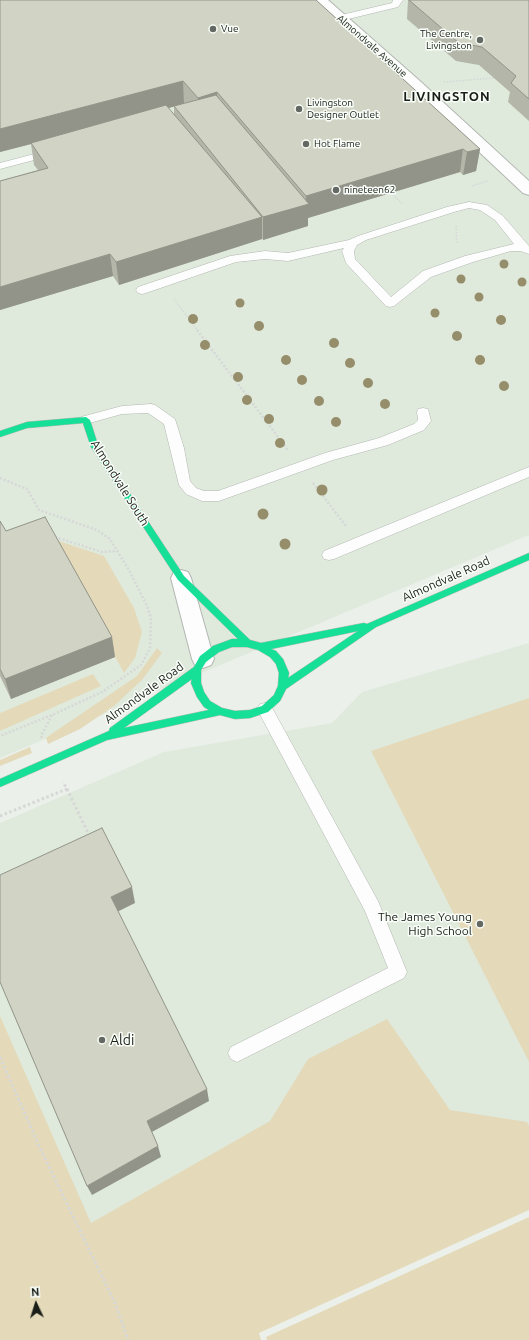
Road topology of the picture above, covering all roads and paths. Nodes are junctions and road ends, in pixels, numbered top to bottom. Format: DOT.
graph roads {
  1 [pos="320,0"];
  2 [pos="394,2"];
  3 [pos="340,18"];
  4 [pos="494,78"];
  5 [pos="416,85"];
  6 [pos="61,150"];
  7 [pos="0,166"];
  8 [pos="529,190"];
  9 [pos="353,243"];
  10 [pos="526,249"];
  11 [pos="168,281"];
  12 [pos="142,290"];
  13 [pos="423,412"];
  14 [pos="86,420"];
  15 [pos="0,434"];
  16 [pos="300,467"];
  17 [pos="529,472"];
  18 [pos="0,478"];
  19 [pos="51,537"];
  20 [pos="359,543"];
  21 [pos="117,551"];
  22 [pos="329,555"];
  23 [pos="529,556"];
  24 [pos="181,578"];
  25 [pos="373,625"];
  26 [pos="247,642"];
  27 [pos="261,647"];
  28 [pos="200,664"];
  29 [pos="283,686"];
  30 [pos="265,709"];
  31 [pos="220,711"];
  32 [pos="0,736"];
  33 [pos="106,736"];
  34 [pos="53,759"];
  35 [pos="0,783"];
  36 [pos="66,789"];
  37 [pos="0,816"];
  38 [pos="89,835"];
  39 [pos="237,1053"];
  40 [pos="0,1057"];
  41 [pos="128,1340"];
  1 -- 3 [label="street, Almondvale Avenue"];
  2 -- 3 [label="lane"];
  3 -- 5 [label="street, Almondvale Avenue"];
  4 -- 5 [label="path"];
  5 -- 8 [label="street, Almondvale Avenue"];
  6 -- 7 [label="lane"];
  9 -- 10 [label="lane"];
  9 -- 10 [label="lane"];
  9 -- 11 [label="lane"];
  11 -- 12 [label="lane"];
  11 -- 16 [label="path"];
  13 -- 16 [label="lane"];
  14 -- 15 [label="street"];
  14 -- 16 [label="lane"];
  14 -- 24 [label="street, Almondvale South"];
  16 -- 20 [label="path"];
  17 -- 20 [label="lane"];
  18 -- 21 [label="path"];
  19 -- 21 [label="path"];
  20 -- 22 [label="lane"];
  21 -- 32 [label="path"];
  23 -- 25 [label="street, Almondvale Road"];
  24 -- 26 [label="street, Almondvale South"];
  24 -- 28 [label="street, Almondvale South"];
  25 -- 27 [label="street, Almondvale Road"];
  25 -- 29 [label="street, Almondvale Road"];
  26 -- 27 [label="street"];
  26 -- 28 [label="street"];
  27 -- 29 [label="street"];
  28 -- 31 [label="street"];
  28 -- 33 [label="street, Almondvale Road"];
  29 -- 30 [label="street"];
  30 -- 31 [label="street"];
  30 -- 39 [label="lane"];
  31 -- 33 [label="street, Almondvale Road"];
  33 -- 34 [label="street, Almondvale Road"];
  34 -- 35 [label="street, Almondvale Road"];
  34 -- 36 [label="path"];
  36 -- 37 [label="path"];
  36 -- 38 [label="path"];
  40 -- 41 [label="path"];
}
